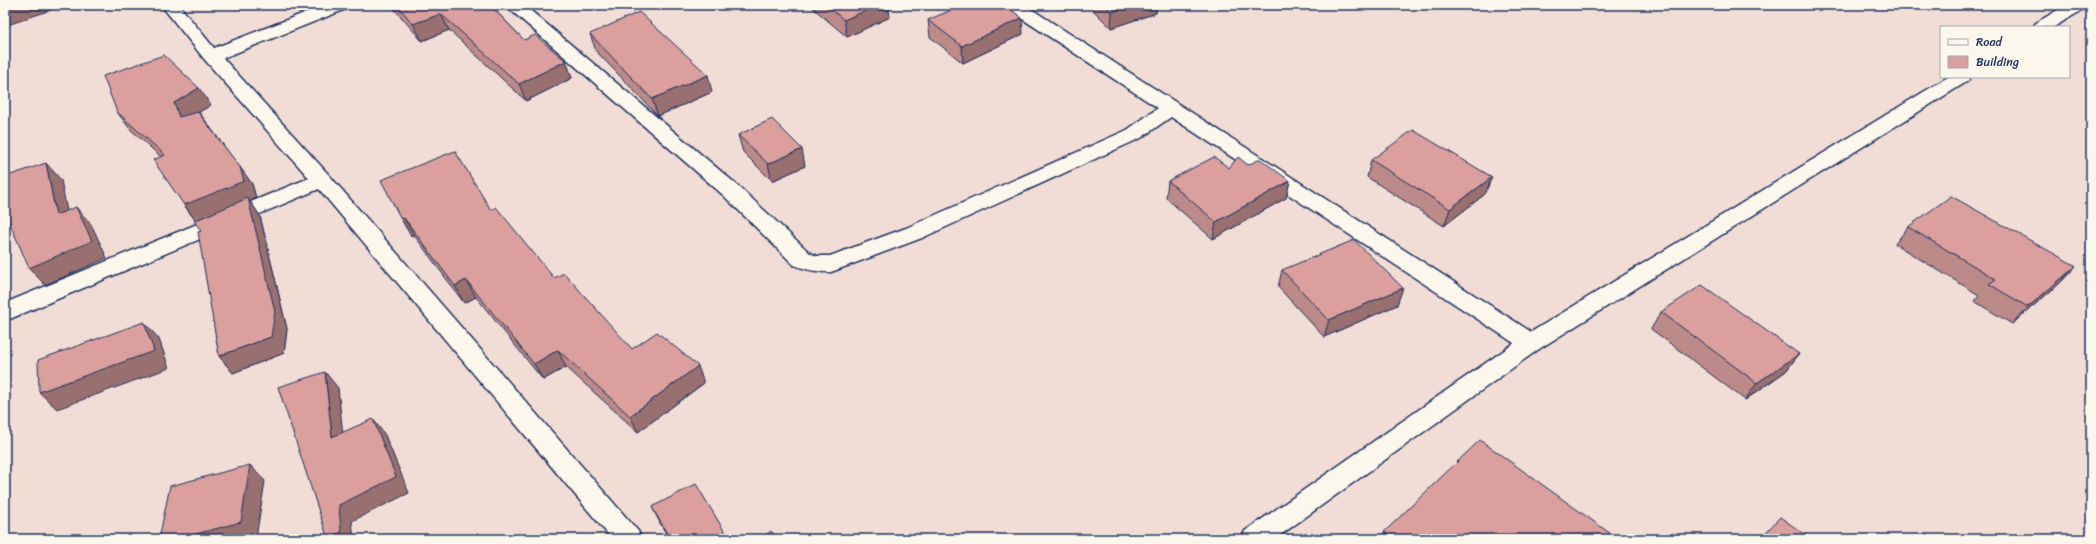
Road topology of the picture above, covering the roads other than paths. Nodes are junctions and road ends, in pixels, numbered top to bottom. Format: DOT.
graph roads {
  1 [pos="170,5"];
  2 [pos="340,5"];
  3 [pos="514,5"];
  4 [pos="1012,5"];
  5 [pos="2078,5"];
  6 [pos="2044,26"];
  7 [pos="211,56"];
  8 [pos="1959,78"];
  9 [pos="1171,108"];
  10 [pos="322,180"];
  11 [pos="5,312"];
  12 [pos="1531,343"];
  13 [pos="628,539"];
  14 [pos="1254,539"];
  1 -- 7 [label="street"];
  2 -- 7 [label="street"];
  3 -- 9 [label="street"];
  4 -- 9 [label="street"];
  5 -- 6 [label="street"];
  7 -- 10 [label="street"];
  8 -- 12 [label="street"];
  9 -- 12 [label="street"];
  10 -- 11 [label="street"];
  10 -- 13 [label="street"];
  12 -- 14 [label="street"];
}
